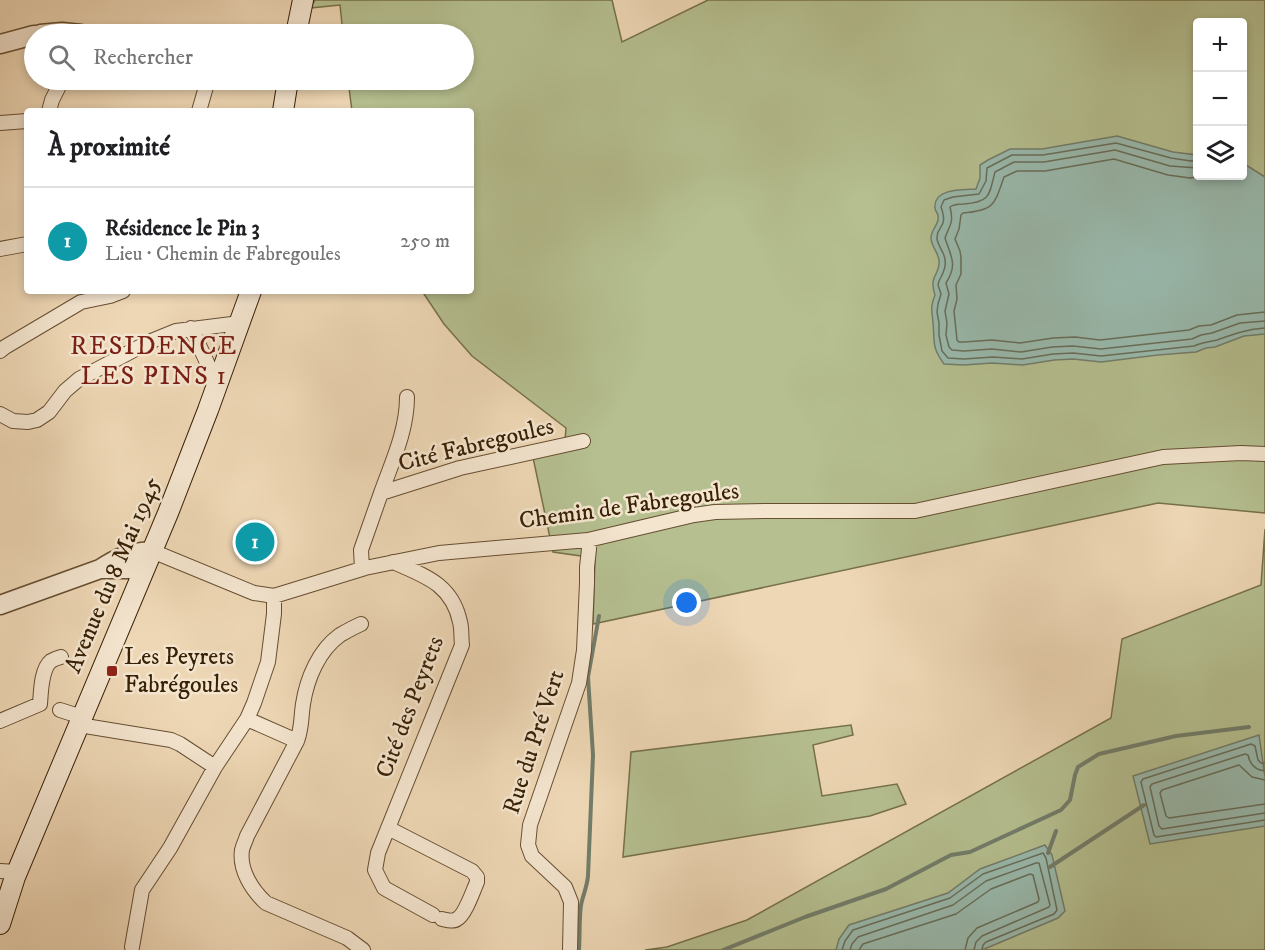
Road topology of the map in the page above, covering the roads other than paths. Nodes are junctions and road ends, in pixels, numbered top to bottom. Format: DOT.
graph roads {
  1 [pos="303,0"];
  2 [pos="298,24"];
  3 [pos="24,38"];
  4 [pos="0,44"];
  5 [pos="57,90"];
  6 [pos="205,90"];
  7 [pos="286,90"];
  8 [pos="50,108"];
  9 [pos="200,108"];
  10 [pos="283,108"];
  11 [pos="24,121"];
  12 [pos="0,123"];
  13 [pos="24,245"];
  14 [pos="0,249"];
  15 [pos="115,294"];
  16 [pos="250,294"];
  17 [pos="240,323"];
  18 [pos="191,328"];
  19 [pos="0,351"];
  20 [pos="217,384"];
  21 [pos="407,397"];
  22 [pos="0,414"];
  23 [pos="583,441"];
  24 [pos="1265,454"];
  25 [pos="381,493"];
  26 [pos="582,540"];
  27 [pos="152,551"];
  28 [pos="393,562"];
  29 [pos="100,569"];
  30 [pos="362,569"];
  31 [pos="143,573"];
  32 [pos="274,596"];
  33 [pos="0,604"];
  34 [pos="361,624"];
  35 [pos="61,657"];
  36 [pos="60,710"];
  37 [pos="247,719"];
  38 [pos="0,721"];
  39 [pos="80,721"];
  40 [pos="297,741"];
  41 [pos="215,767"];
  42 [pos="388,828"];
  43 [pos="11,873"];
  44 [pos="0,901"];
  45 [pos="0,924"];
  46 [pos="130,949"];
  47 [pos="363,950"];
  48 [pos="570,950"];
  1 -- 2 [label="main road"];
  3 -- 4 [label="street"];
  5 -- 8 [label="street"];
  6 -- 9 [label="street"];
  7 -- 10 [label="main road"];
  11 -- 12 [label="street"];
  13 -- 14 [label="street"];
  15 -- 19 [label="street"];
  16 -- 17 [label="main road, Avenue du 8 Mai 1945"];
  17 -- 18 [label="street"];
  17 -- 20 [label="main road, Avenue du 8 Mai 1945"];
  18 -- 20 [label="street"];
  18 -- 22 [label="street"];
  20 -- 27 [label="main road, Avenue du 8 Mai 1945"];
  21 -- 25 [label="street, Cité Fabregoules"];
  23 -- 25 [label="street, Cité Fabregoules"];
  24 -- 26 [label="street, Chemin de Fabregoules"];
  25 -- 30 [label="street, Cité Fabregoules"];
  26 -- 28 [label="street, Chemin de Fabregoules"];
  26 -- 48 [label="street, Rue du Pré Vert"];
  27 -- 29 [label="street"];
  27 -- 31 [label="main road, Avenue du 8 Mai 1945"];
  27 -- 32 [label="street"];
  28 -- 30 [label="street, Chemin de Fabregoules"];
  28 -- 42 [label="street, Cité des Peyrets"];
  29 -- 31 [label="street"];
  29 -- 33 [label="street"];
  30 -- 32 [label="street, Chemin de Fabregoules"];
  31 -- 39 [label="main road, Avenue du 8 Mai 1945"];
  32 -- 37 [label="street"];
  34 -- 40 [label="street"];
  35 -- 38 [label="street"];
  36 -- 39 [label="street"];
  37 -- 40 [label="street"];
  37 -- 41 [label="street"];
  39 -- 41 [label="street"];
  39 -- 43 [label="main road, Avenue du 8 Mai 1945"];
  40 -- 47 [label="street"];
  41 -- 46 [label="street"];
  42 -- 42 [label="street, Cité des Peyrets"];
  43 -- 44 [label="main road, Avenue du 8 Mai 1945"];
  43 -- 45 [label="main road, Avenue du 8 Mai 1945"];
}
